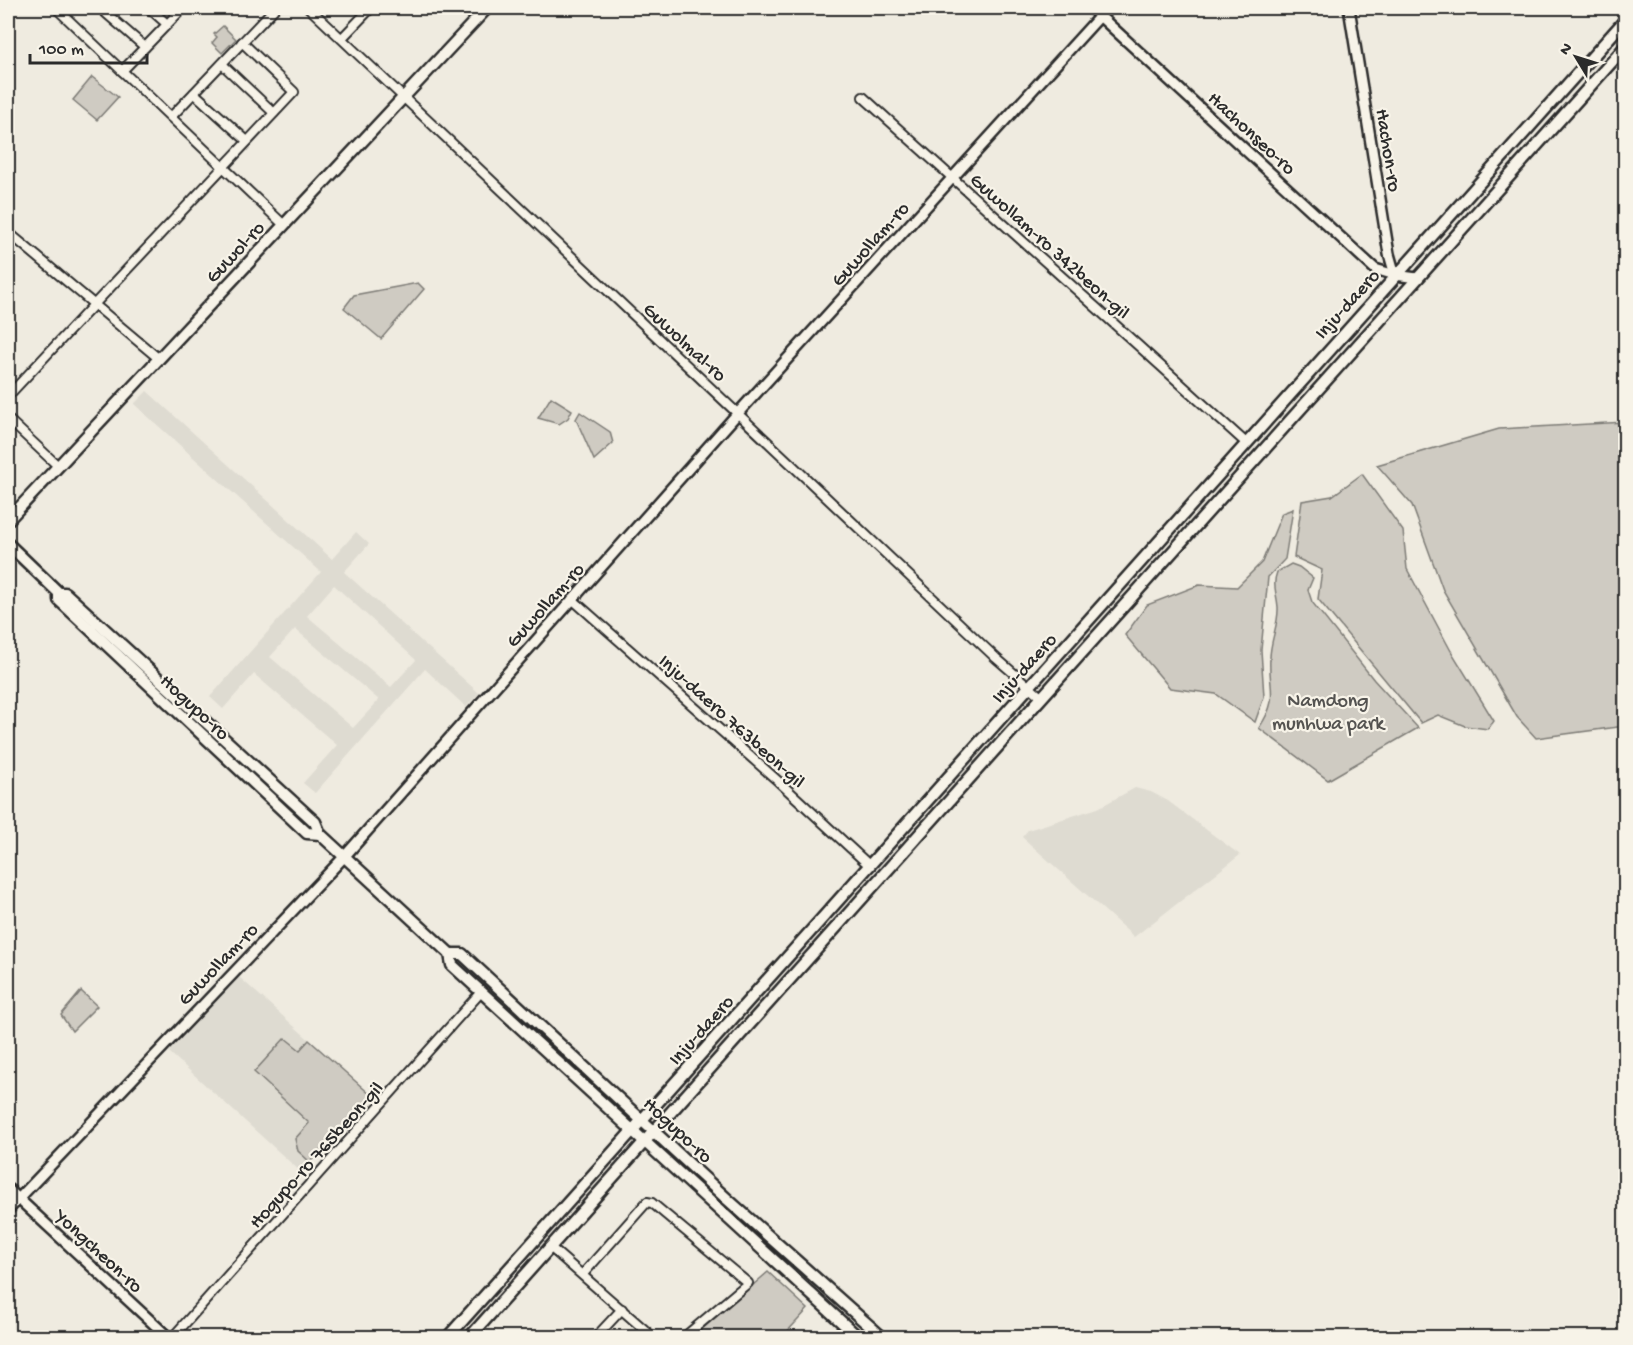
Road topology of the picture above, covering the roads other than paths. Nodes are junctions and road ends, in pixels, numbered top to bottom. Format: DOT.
graph roads {
  1 [pos="56,8"];
  2 [pos="100,8"];
  3 [pos="149,8"];
  4 [pos="183,8"];
  5 [pos="275,8"];
  6 [pos="309,8"];
  7 [pos="371,8"];
  8 [pos="1091,8"];
  9 [pos="1349,8"];
  10 [pos="483,9"];
  11 [pos="1100,16"];
  12 [pos="1626,19"];
  13 [pos="167,24"];
  14 [pos="342,38"];
  15 [pos="242,42"];
  16 [pos="1626,46"];
  17 [pos="145,47"];
  18 [pos="222,64"];
  19 [pos="122,71"];
  20 [pos="194,93"];
  21 [pos="404,96"];
  22 [pos="863,97"];
  23 [pos="274,113"];
  24 [pos="171,117"];
  25 [pos="247,141"];
  26 [pos="222,166"];
  27 [pos="953,178"];
  28 [pos="284,225"];
  29 [pos="8,232"];
  30 [pos="1395,275"];
  31 [pos="1417,278"];
  32 [pos="95,305"];
  33 [pos="158,358"];
  34 [pos="8,396"];
  35 [pos="738,412"];
  36 [pos="8,419"];
  37 [pos="1245,442"];
  38 [pos="58,466"];
  39 [pos="8,520"];
  40 [pos="8,544"];
  41 [pos="572,599"];
  42 [pos="1029,687"];
  43 [pos="1041,698"];
  44 [pos="344,857"];
  45 [pos="870,866"];
  46 [pos="450,954"];
  47 [pos="481,992"];
  48 [pos="643,1120"];
  49 [pos="652,1129"];
  50 [pos="632,1131"];
  51 [pos="642,1140"];
  52 [pos="8,1189"];
  53 [pos="18,1199"];
  54 [pos="8,1210"];
  55 [pos="549,1247"];
  56 [pos="583,1274"];
  57 [pos="622,1309"];
  58 [pos="171,1338"];
  59 [pos="447,1338"];
  60 [pos="469,1338"];
  61 [pos="595,1338"];
  62 [pos="654,1338"];
  63 [pos="683,1338"];
  64 [pos="859,1338"];
  65 [pos="883,1338"];
  1 -- 19 [label="street"];
  2 -- 17 [label="street"];
  3 -- 13 [label="street"];
  4 -- 13 [label="street"];
  5 -- 15 [label="street"];
  6 -- 14 [label="street, Guwolmal-ro"];
  7 -- 14 [label="street"];
  8 -- 11 [label="street, Hachonseo-ro"];
  9 -- 30 [label="street, Hachon-ro"];
  10 -- 21 [label="main road, Guwol-ro"];
  11 -- 27 [label="street, Guwollam-ro"];
  11 -- 30 [label="street, Hachonseo-ro"];
  12 -- 30 [label="main road, Inju-daero"];
  13 -- 17 [label="street"];
  14 -- 21 [label="street, Guwolmal-ro"];
  15 -- 18 [label="street"];
  15 -- 23 [label="street"];
  16 -- 31 [label="main road, Inju-daero"];
  17 -- 19 [label="street"];
  18 -- 20 [label="street"];
  18 -- 23 [label="street"];
  19 -- 24 [label="street"];
  20 -- 24 [label="street"];
  20 -- 25 [label="street"];
  21 -- 28 [label="main road, Guwol-ro"];
  21 -- 35 [label="street, Guwolmal-ro"];
  22 -- 27 [label="street, Guwollam-ro 342beon-gil"];
  23 -- 25 [label="street"];
  24 -- 26 [label="street"];
  25 -- 26 [label="street"];
  26 -- 28 [label="street"];
  26 -- 32 [label="street"];
  27 -- 35 [label="street, Guwollam-ro"];
  27 -- 37 [label="street, Guwollam-ro 342beon-gil"];
  28 -- 33 [label="main road, Guwol-ro"];
  29 -- 32 [label="street"];
  30 -- 31 [label="street"];
  30 -- 37 [label="main road, Inju-daero"];
  31 -- 43 [label="main road, Inju-daero"];
  32 -- 33 [label="street"];
  32 -- 34 [label="street"];
  33 -- 38 [label="main road, Guwol-ro"];
  35 -- 41 [label="street, Guwollam-ro"];
  35 -- 42 [label="street, Guwolmal-ro"];
  36 -- 38 [label="street"];
  37 -- 42 [label="main road, Inju-daero"];
  38 -- 39 [label="main road, Guwol-ro"];
  40 -- 44 [label="main road, Hogupo-ro"];
  41 -- 44 [label="street, Guwollam-ro"];
  41 -- 45 [label="street, Inju-daero 763beon-gil"];
  42 -- 43 [label="street, Guwolmal-ro"];
  42 -- 45 [label="main road, Inju-daero"];
  43 -- 49 [label="main road, Inju-daero"];
  44 -- 46 [label="main road, Hogupo-ro"];
  44 -- 53 [label="street, Guwollam-ro"];
  45 -- 48 [label="main road, Inju-daero"];
  46 -- 47 [label="main road, Hogupo-ro"];
  46 -- 48 [label="main road, Hogupo-ro"];
  47 -- 50 [label="main road, Hogupo-ro"];
  47 -- 58 [label="street, Hogupo-ro 765beon-gil"];
  48 -- 49 [label="main road, Hogupo-ro"];
  48 -- 50 [label="main road, Inju-daero"];
  49 -- 51 [label="main road, Inju-daero"];
  49 -- 65 [label="main road, Hogupo-ro"];
  50 -- 51 [label="main road, Hogupo-ro"];
  50 -- 59 [label="main road, Inju-daero"];
  51 -- 55 [label="main road, Inju-daero"];
  51 -- 64 [label="main road, Hogupo-ro"];
  52 -- 53 [label="street, Yongcheon-ro"];
  53 -- 54 [label="street, Guwollam-ro"];
  53 -- 58 [label="street, Yongcheon-ro"];
  55 -- 56 [label="street"];
  55 -- 60 [label="main road, Inju-daero"];
  56 -- 57 [label="street"];
  56 -- 63 [label="street"];
  57 -- 61 [label="street"];
  57 -- 62 [label="street"];
}
